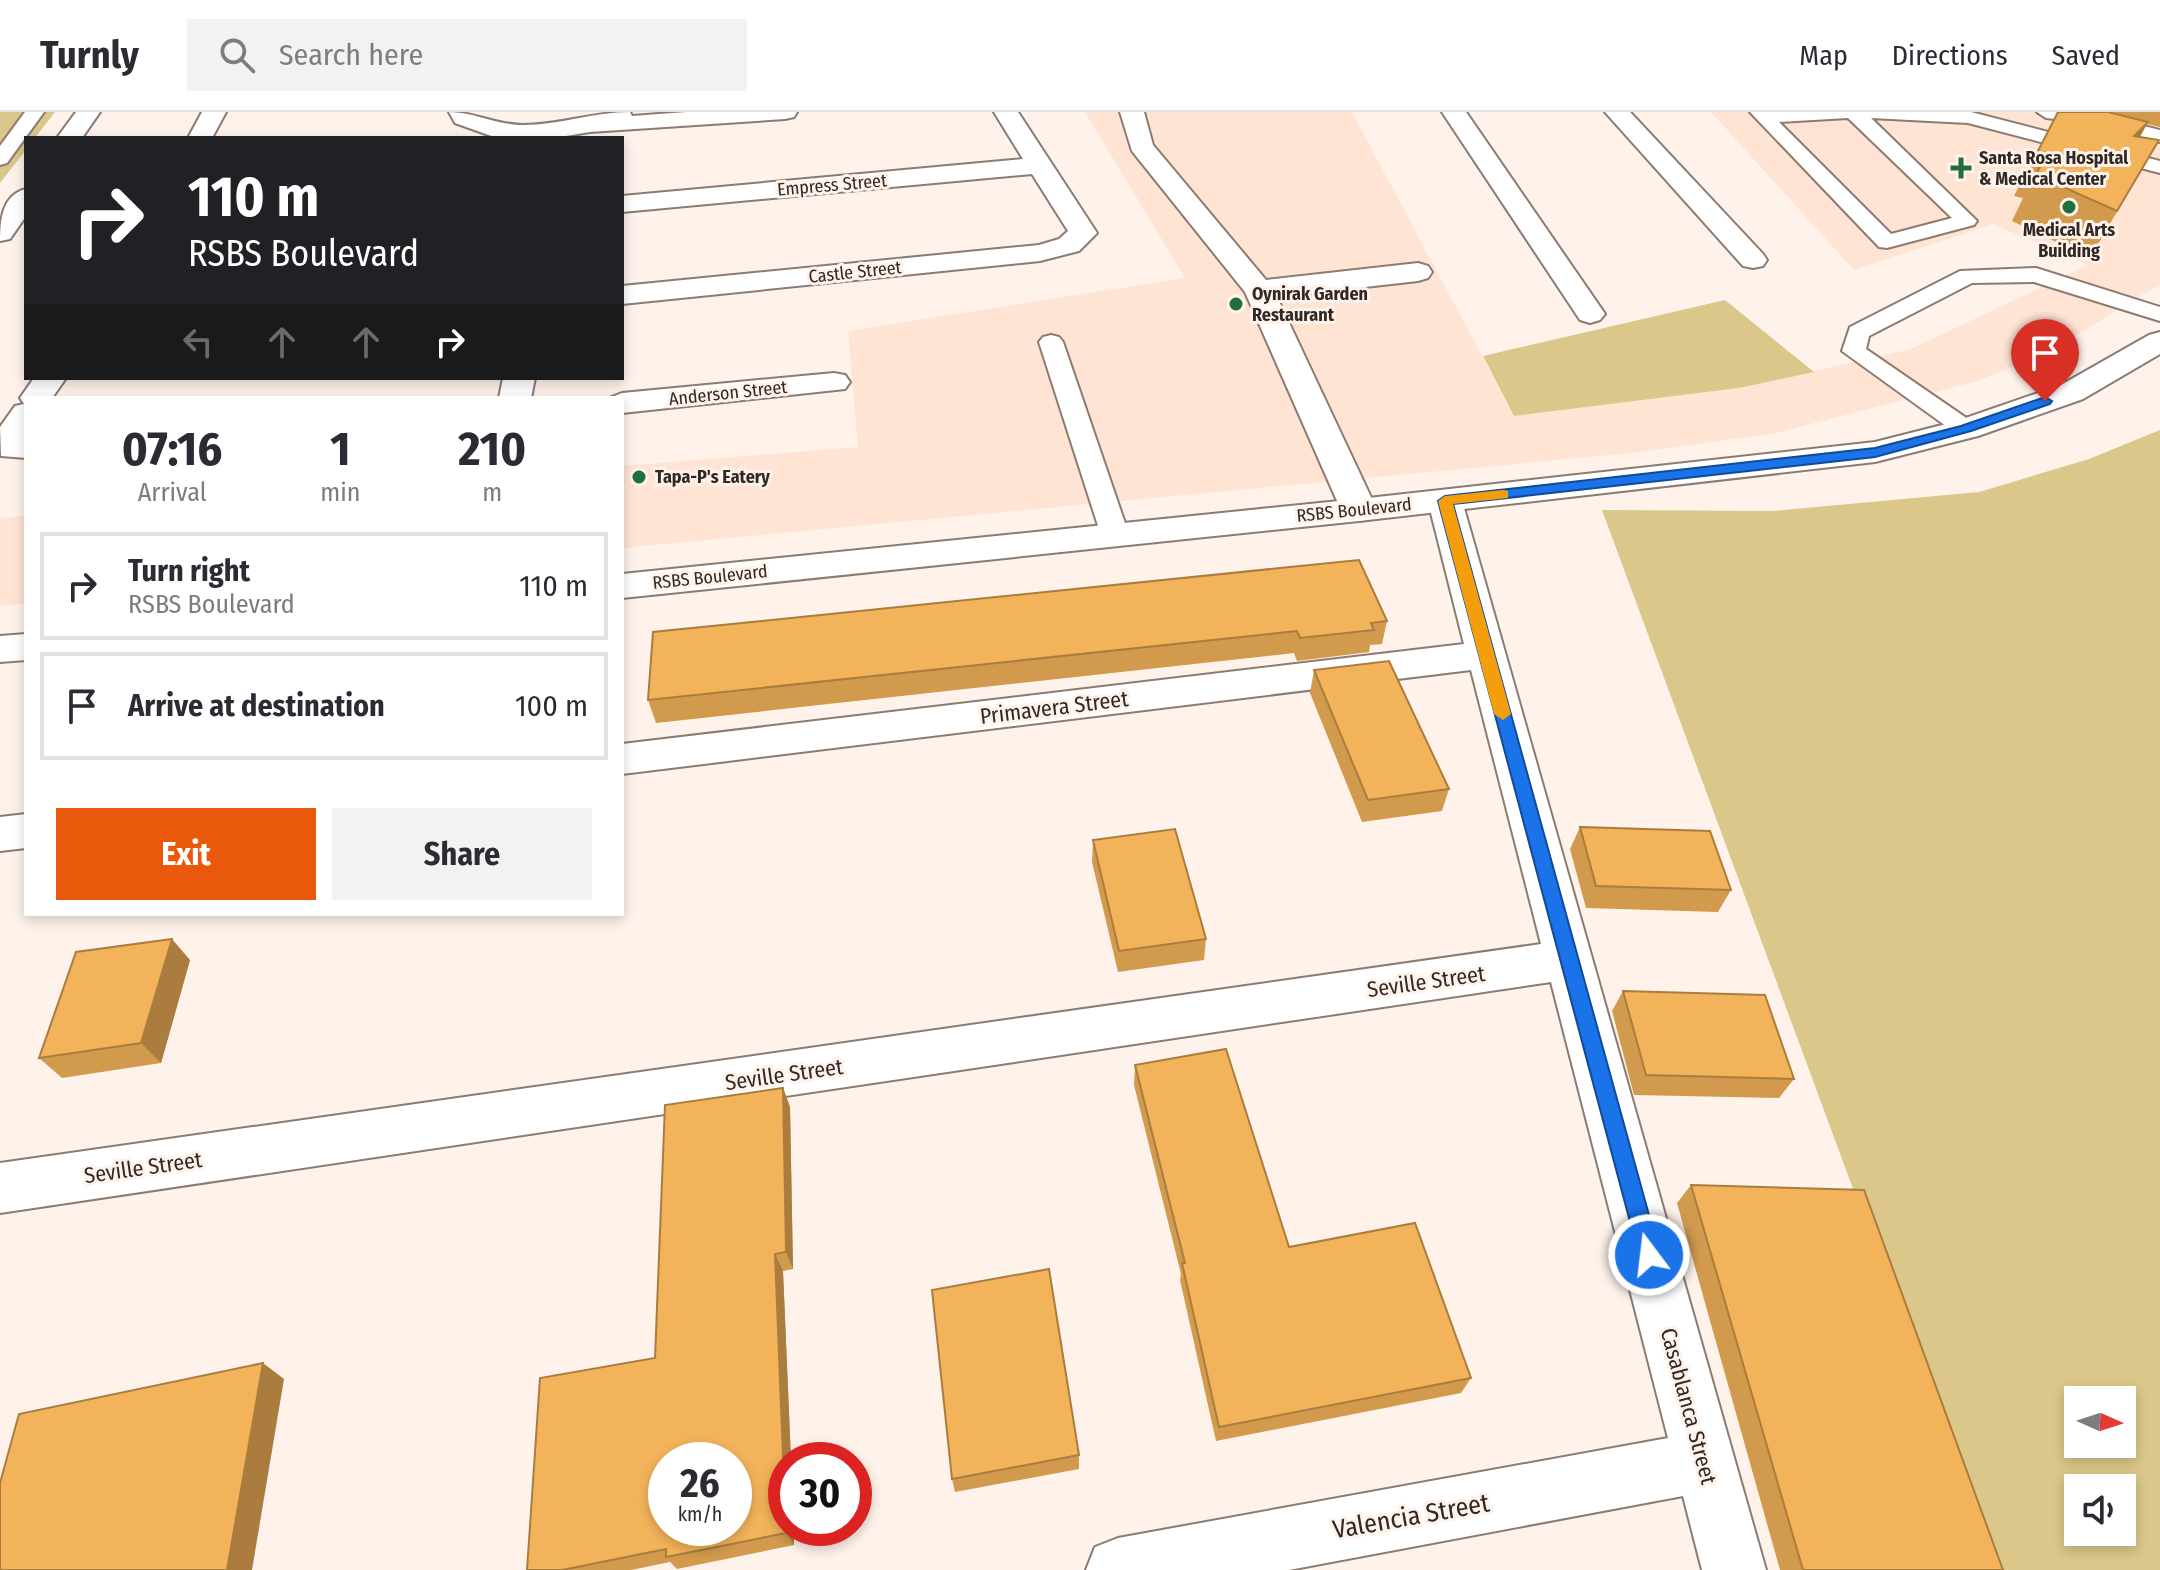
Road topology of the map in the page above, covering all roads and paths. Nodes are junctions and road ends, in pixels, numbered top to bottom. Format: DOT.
graph roads {
  1 [pos="35,112"];
  2 [pos="88,112"];
  3 [pos="214,112"];
  4 [pos="461,112"];
  5 [pos="634,112"];
  6 [pos="785,112"];
  7 [pos="1006,112"];
  8 [pos="1132,112"];
  9 [pos="1454,112"];
  10 [pos="1617,112"];
  11 [pos="1853,112"];
  12 [pos="2046,112"];
  13 [pos="1970,114"];
  14 [pos="1762,115"];
  15 [pos="595,126"];
  16 [pos="497,131"];
  17 [pos="561,134"];
  18 [pos="70,136"];
  19 [pos="201,136"];
  20 [pos="462,136"];
  21 [pos="2160,136"];
  22 [pos="0,159"];
  23 [pos="1042,165"];
  24 [pos="2160,167"];
  25 [pos="24,200"];
  26 [pos="624,204"];
  27 [pos="0,233"];
  28 [pos="1753,260"];
  29 [pos="1418,272"];
  30 [pos="1259,290"];
  31 [pos="624,295"];
  32 [pos="1590,314"];
  33 [pos="2160,314"];
  34 [pos="2160,341"];
  35 [pos="1051,342"];
  36 [pos="834,382"];
  37 [pos="624,403"];
  38 [pos="24,416"];
  39 [pos="1966,429"];
  40 [pos="24,448"];
  41 [pos="1445,501"];
  42 [pos="1359,510"];
  43 [pos="1115,535"];
  44 [pos="624,586"];
  45 [pos="24,647"];
  46 [pos="0,649"];
  47 [pos="1487,655"];
  48 [pos="624,759"];
  49 [pos="24,831"];
  50 [pos="0,834"];
  51 [pos="1569,960"];
  52 [pos="0,1188"];
  53 [pos="1705,1462"];
  54 [pos="1118,1570"];
  55 [pos="1734,1570"];
  1 -- 22 [label="lane"];
  2 -- 18 [label="street"];
  3 -- 19 [label="street"];
  4 -- 16 [label="street"];
  5 -- 15 [label="street"];
  6 -- 15 [label="street"];
  7 -- 23 [label="street"];
  8 -- 30 [label="street"];
  9 -- 32 [label="street"];
  10 -- 28 [label="street"];
  11 -- 13 [label="lane"];
  11 -- 14 [label="lane"];
  11 -- 14 [label="lane"];
  12 -- 21 [label="lane"];
  13 -- 24 [label="lane"];
  15 -- 17 [label="street"];
  16 -- 17 [label="street"];
  16 -- 20 [label="street"];
  23 -- 26 [label="street, Empress Street"];
  23 -- 31 [label="street, Castle Street"];
  25 -- 27 [label="street"];
  29 -- 30 [label="street"];
  30 -- 42 [label="street"];
  33 -- 39 [label="lane"];
  34 -- 39 [label="street, RSBS Boulevard"];
  35 -- 43 [label="lane"];
  36 -- 37 [label="street, Anderson Street"];
  38 -- 40 [label="street"];
  39 -- 41 [label="street, RSBS Boulevard"];
  41 -- 42 [label="street, RSBS Boulevard"];
  41 -- 47 [label="street, Casablanca Street"];
  42 -- 43 [label="street, RSBS Boulevard"];
  43 -- 44 [label="street, RSBS Boulevard"];
  45 -- 46 [label="street"];
  47 -- 48 [label="street, Primavera Street"];
  47 -- 51 [label="street, Casablanca Street"];
  49 -- 50 [label="street"];
  51 -- 52 [label="street, Seville Street"];
  51 -- 53 [label="street, Casablanca Street"];
  53 -- 54 [label="street, Valencia Street"];
  53 -- 55 [label="street, Casablanca Street"];
}
